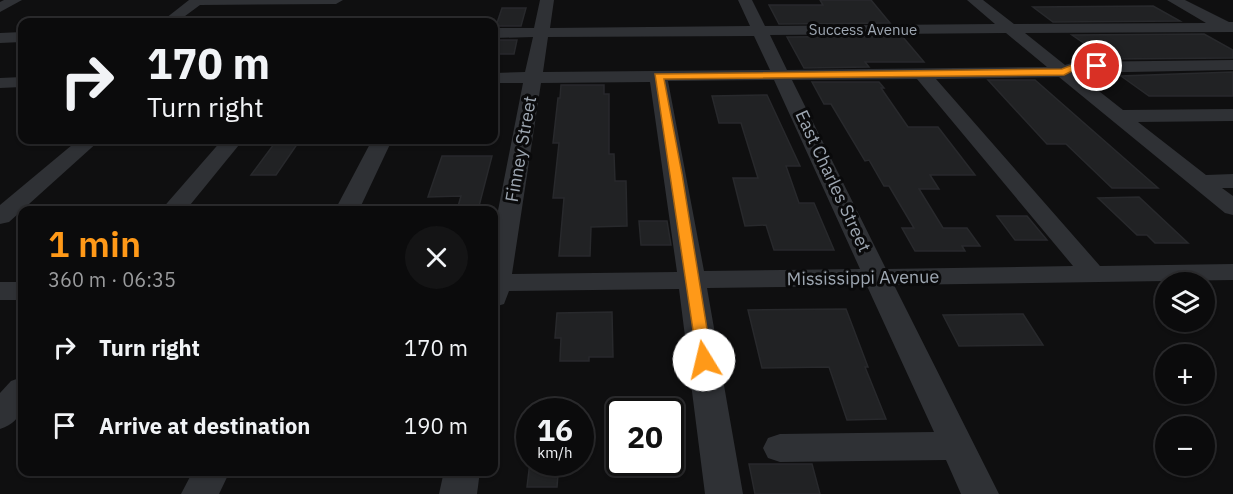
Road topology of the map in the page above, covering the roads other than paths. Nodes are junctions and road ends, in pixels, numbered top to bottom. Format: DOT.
graph roads {
  1 [pos="15,0"];
  2 [pos="336,0"];
  3 [pos="547,0"];
  4 [pos="745,0"];
  5 [pos="974,0"];
  6 [pos="1174,0"];
  7 [pos="197,1"];
  8 [pos="0,8"];
  9 [pos="174,18"];
  10 [pos="1230,27"];
  11 [pos="1011,29"];
  12 [pos="760,31"];
  13 [pos="498,33"];
  14 [pos="543,33"];
  15 [pos="18,37"];
  16 [pos="0,38"];
  17 [pos="1233,65"];
  18 [pos="1064,72"];
  19 [pos="922,74"];
  20 [pos="782,75"];
  21 [pos="658,76"];
  22 [pos="498,78"];
  23 [pos="533,78"];
  24 [pos="18,82"];
  25 [pos="0,83"];
  26 [pos="1233,115"];
  27 [pos="1120,116"];
  28 [pos="85,144"];
  29 [pos="230,144"];
  30 [pos="380,144"];
  31 [pos="1233,181"];
  32 [pos="1201,182"];
  33 [pos="175,206"];
  34 [pos="349,206"];
  35 [pos="1233,208"];
  36 [pos="0,217"];
  37 [pos="498,266"];
  38 [pos="1233,273"];
  39 [pos="1093,274"];
  40 [pos="879,278"];
  41 [pos="692,280"];
  42 [pos="498,288"];
  43 [pos="0,291"];
  44 [pos="18,291"];
  45 [pos="18,394"];
  46 [pos="0,416"];
  47 [pos="957,446"];
  48 [pos="780,448"];
  49 [pos="209,476"];
  50 [pos="461,476"];
  51 [pos="200,494"];
  52 [pos="458,494"];
  53 [pos="724,494"];
  54 [pos="980,494"];
  1 -- 8 [label="street"];
  2 -- 7 [label="street"];
  3 -- 14 [label="street, Finney Street"];
  4 -- 12 [label="street, East Charles Street"];
  5 -- 11 [label="street"];
  6 -- 10 [label="street"];
  7 -- 9 [label="street"];
  10 -- 11 [label="street, Success Avenue"];
  11 -- 12 [label="street, Success Avenue"];
  11 -- 18 [label="street"];
  12 -- 14 [label="street, Success Avenue"];
  12 -- 20 [label="street, East Charles Street"];
  13 -- 14 [label="street, Success Avenue"];
  14 -- 23 [label="street, Finney Street"];
  15 -- 16 [label="street"];
  17 -- 18 [label="street"];
  18 -- 19 [label="street"];
  18 -- 27 [label="street"];
  19 -- 20 [label="street"];
  19 -- 39 [label="street"];
  20 -- 21 [label="street"];
  20 -- 40 [label="street, East Charles Street"];
  21 -- 23 [label="street"];
  21 -- 41 [label="street"];
  22 -- 23 [label="street"];
  23 -- 37 [label="street, Finney Street"];
  24 -- 25 [label="street"];
  26 -- 27 [label="street"];
  27 -- 32 [label="street"];
  28 -- 36 [label="street"];
  29 -- 33 [label="street"];
  30 -- 34 [label="street"];
  31 -- 32 [label="street"];
  32 -- 35 [label="street"];
  38 -- 39 [label="street, Mississippi Avenue"];
  39 -- 40 [label="street, Mississippi Avenue"];
  40 -- 41 [label="street, Mississippi Avenue"];
  40 -- 47 [label="street, East Charles Street"];
  41 -- 42 [label="street, Mississippi Avenue"];
  41 -- 53 [label="street"];
  43 -- 44 [label="street"];
  45 -- 46 [label="street"];
  47 -- 48 [label="street"];
  47 -- 54 [label="street, East Charles Street"];
  49 -- 51 [label="street"];
  50 -- 52 [label="street"];
}
